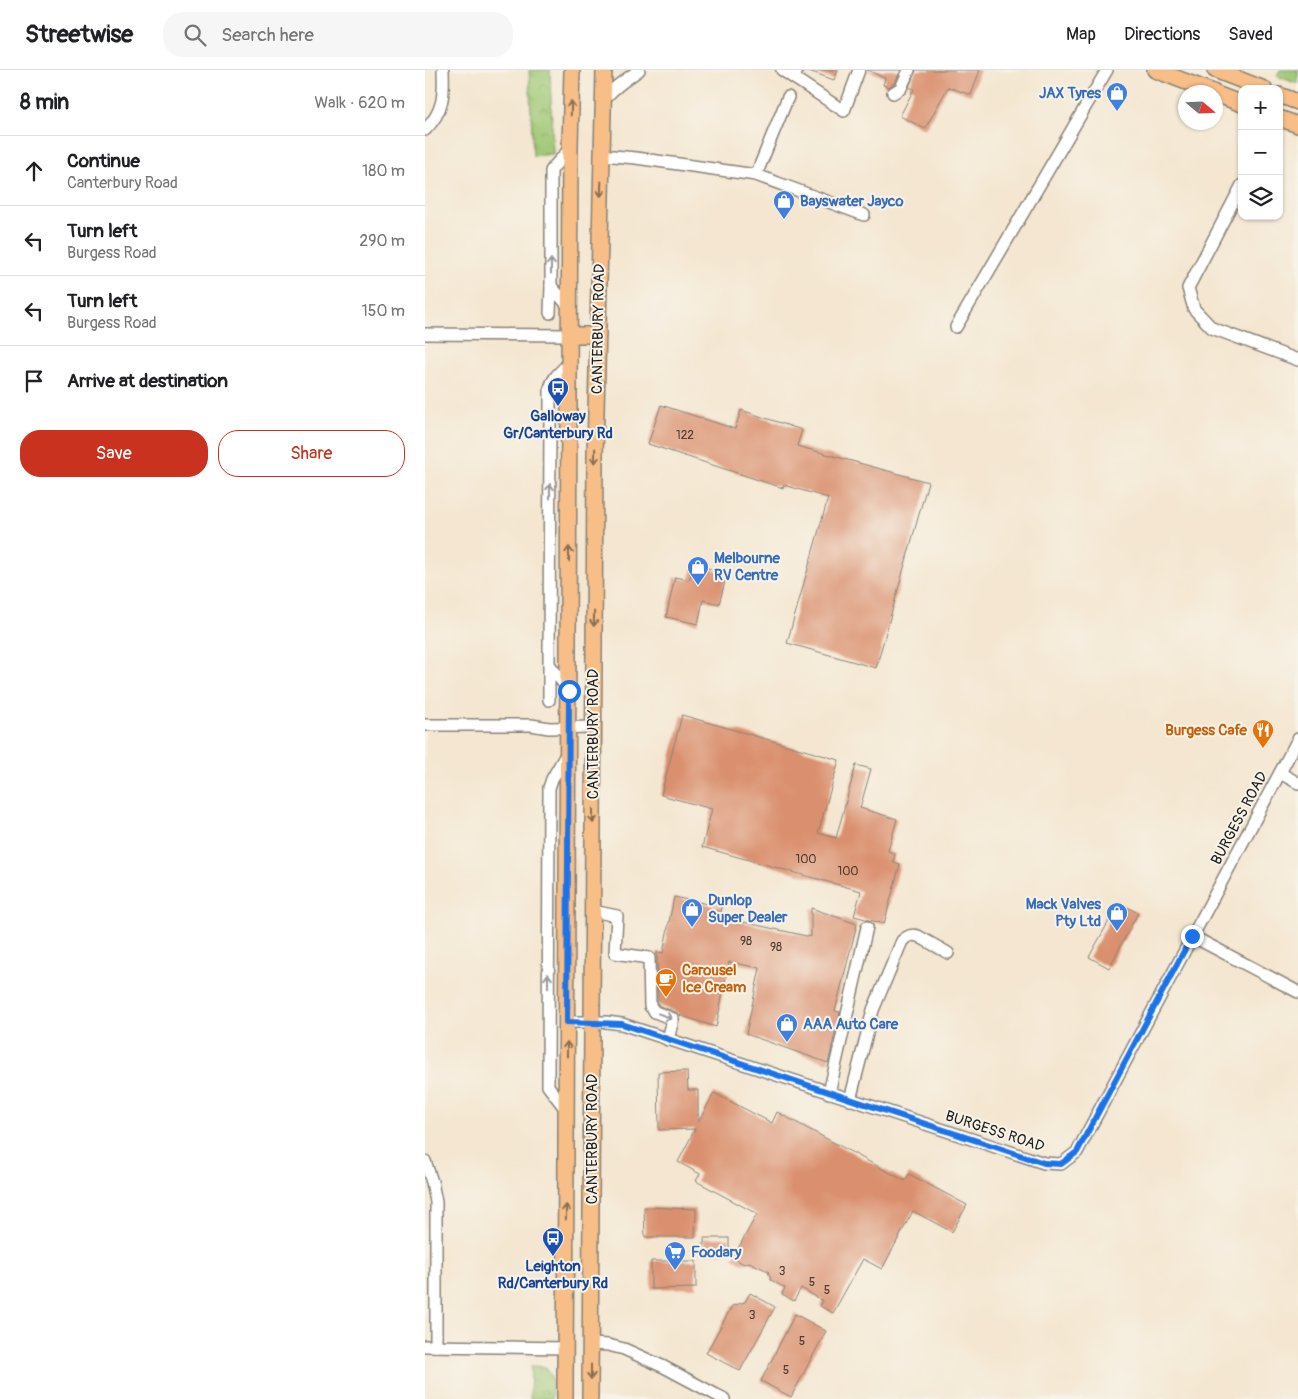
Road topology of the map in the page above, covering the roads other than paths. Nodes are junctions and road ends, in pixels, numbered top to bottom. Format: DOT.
graph roads {
  1 [pos="443,70"];
  2 [pos="572,70"];
  3 [pos="604,70"];
  4 [pos="639,70"];
  5 [pos="782,70"];
  6 [pos="859,70"];
  7 [pos="909,70"];
  8 [pos="1107,70"];
  9 [pos="1155,70"];
  10 [pos="1215,70"];
  11 [pos="795,74"];
  12 [pos="1193,85"];
  13 [pos="1254,85"];
  14 [pos="893,93"];
  15 [pos="788,97"];
  16 [pos="1223,97"];
  17 [pos="1283,99"];
  18 [pos="603,101"];
  19 [pos="1238,102"];
  20 [pos="1298,102"];
  21 [pos="1283,119"];
  22 [pos="1298,125"];
  23 [pos="425,130"];
  24 [pos="570,145"];
  25 [pos="602,155"];
  26 [pos="756,175"];
  27 [pos="1238,193"];
  28 [pos="864,215"];
  29 [pos="551,286"];
  30 [pos="570,308"];
  31 [pos="550,313"];
  32 [pos="956,328"];
  33 [pos="425,334"];
  34 [pos="570,335"];
  35 [pos="598,335"];
  36 [pos="1298,360"];
  37 [pos="570,362"];
  38 [pos="549,664"];
  39 [pos="569,691"];
  40 [pos="549,700"];
  41 [pos="569,724"];
  42 [pos="593,724"];
  43 [pos="425,725"];
  44 [pos="1298,739"];
  45 [pos="568,750"];
  46 [pos="1280,773"];
  47 [pos="1298,783"];
  48 [pos="593,911"];
  49 [pos="867,928"];
  50 [pos="1192,936"];
  51 [pos="949,953"];
  52 [pos="1298,992"];
  53 [pos="567,1022"];
  54 [pos="592,1022"];
  55 [pos="668,1040"];
  56 [pos="829,1093"];
  57 [pos="850,1100"];
  58 [pos="567,1111"];
  59 [pos="425,1161"];
  60 [pos="591,1344"];
  61 [pos="430,1346"];
  62 [pos="565,1348"];
  63 [pos="565,1399"];
  64 [pos="590,1399"];
  65 [pos="725,1399"];
  1 -- 23 [label="street"];
  24 -- 2 [label="main road, CANTERBURY ROAD, one-way"];
  3 -- 18 [label="main road, CANTERBURY ROAD"];
  4 -- 18 [label="street"];
  5 -- 11 [label="street"];
  6 -- 11 [label="street"];
  7 -- 14 [label="street"];
  8 -- 32 [label="street"];
  9 -- 12 [label="main road"];
  10 -- 13 [label="main road"];
  15 -- 26 [label="street"];
  16 -- 19 [label="main road"];
  17 -- 20 [label="main road"];
  18 -- 25 [label="main road, CANTERBURY ROAD"];
  21 -- 22 [label="main road"];
  29 -- 24 [label="street, one-way"];
  24 -- 30 [label="main road, CANTERBURY ROAD"];
  25 -- 26 [label="street"];
  25 -- 35 [label="main road, CANTERBURY ROAD, one-way"];
  26 -- 28 [label="street"];
  27 -- 36 [label="street"];
  29 -- 30 [label="street, CANTERBURY ROAD"];
  29 -- 31 [label="street"];
  30 -- 34 [label="main road, CANTERBURY ROAD"];
  33 -- 34 [label="street"];
  34 -- 35 [label="main road"];
  34 -- 37 [label="main road, CANTERBURY ROAD"];
  35 -- 42 [label="main road, CANTERBURY ROAD, one-way"];
  38 -- 37 [label="street, CANTERBURY ROAD, one-way"];
  39 -- 37 [label="main road, CANTERBURY ROAD, one-way"];
  38 -- 39 [label="street, CANTERBURY ROAD"];
  38 -- 40 [label="street, CANTERBURY ROAD"];
  39 -- 41 [label="main road, CANTERBURY ROAD"];
  41 -- 42 [label="street"];
  41 -- 43 [label="street"];
  41 -- 45 [label="main road, CANTERBURY ROAD"];
  42 -- 48 [label="main road, CANTERBURY ROAD, one-way"];
  44 -- 46 [label="street, BURGESS ROAD"];
  45 -- 53 [label="main road, CANTERBURY ROAD"];
  58 -- 45 [label="street, CANTERBURY ROAD, one-way"];
  46 -- 47 [label="street"];
  46 -- 50 [label="street, BURGESS ROAD"];
  48 -- 54 [label="main road, CANTERBURY ROAD"];
  48 -- 55 [label="street, one-way"];
  49 -- 56 [label="street"];
  50 -- 52 [label="street"];
  50 -- 57 [label="street, BURGESS ROAD"];
  51 -- 57 [label="street"];
  53 -- 54 [label="street, BURGESS ROAD"];
  58 -- 53 [label="main road, CANTERBURY ROAD, one-way"];
  54 -- 55 [label="street, BURGESS ROAD"];
  54 -- 60 [label="main road, CANTERBURY ROAD"];
  55 -- 56 [label="street, BURGESS ROAD"];
  56 -- 57 [label="street, BURGESS ROAD"];
  62 -- 58 [label="main road, CANTERBURY ROAD, one-way"];
  59 -- 61 [label="street"];
  60 -- 62 [label="main road"];
  60 -- 64 [label="main road, CANTERBURY ROAD, one-way"];
  60 -- 65 [label="street"];
  61 -- 62 [label="street"];
  62 -- 63 [label="main road, CANTERBURY ROAD"];
}
